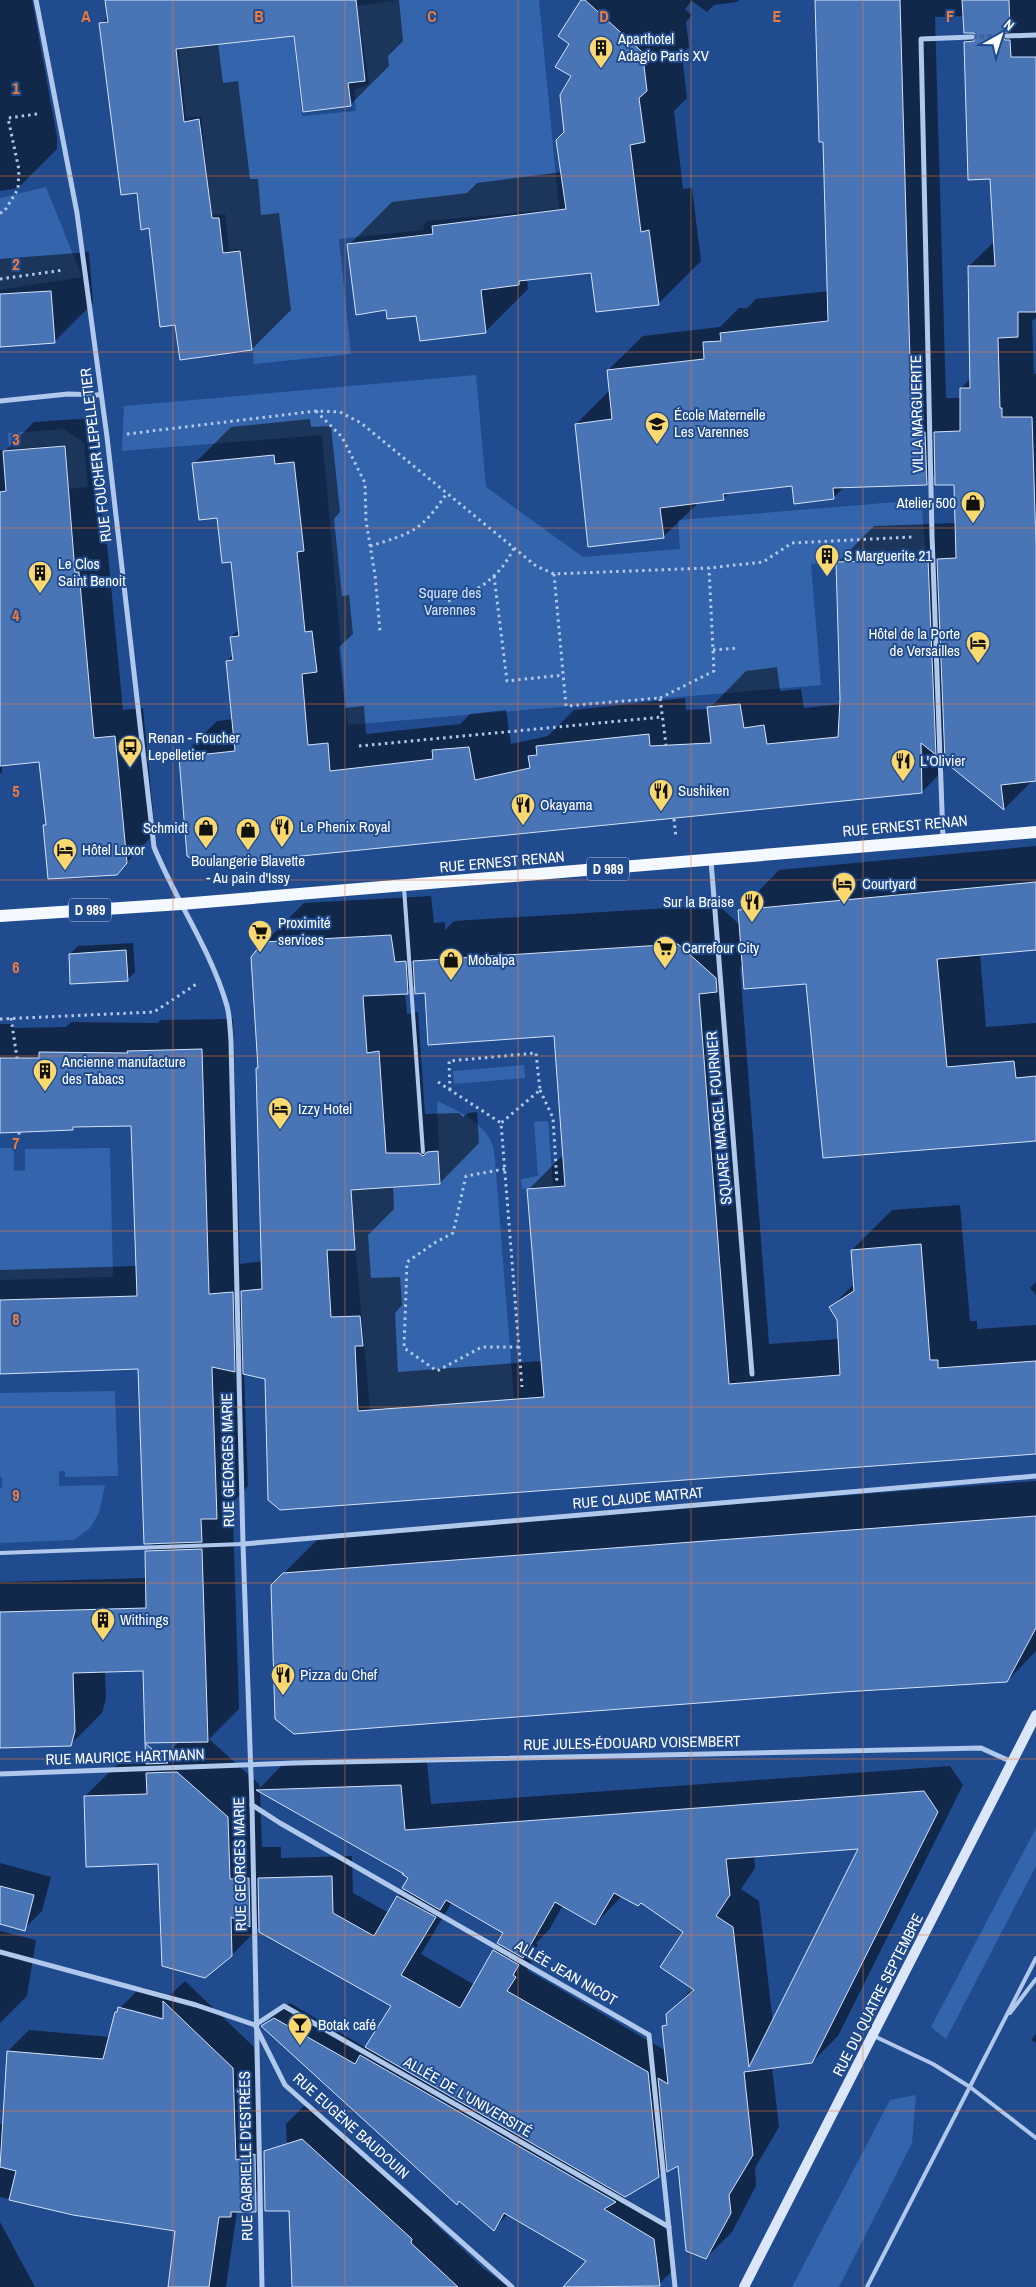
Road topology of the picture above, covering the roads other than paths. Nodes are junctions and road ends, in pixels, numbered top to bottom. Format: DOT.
graph roads {
  1 [pos="36,0"];
  2 [pos="1036,34"];
  3 [pos="1007,36"];
  4 [pos="972,37"];
  5 [pos="101,395"];
  6 [pos="0,401"];
  7 [pos="1036,832"];
  8 [pos="943,838"];
  9 [pos="711,860"];
  10 [pos="404,886"];
  11 [pos="181,904"];
  12 [pos="0,916"];
  13 [pos="424,1152"];
  14 [pos="752,1374"];
  15 [pos="1036,1476"];
  16 [pos="243,1544"];
  17 [pos="0,1552"];
  18 [pos="1036,1715"];
  19 [pos="1012,1762"];
  20 [pos="250,1765"];
  21 [pos="0,1774"];
  22 [pos="252,1805"];
  23 [pos="0,1952"];
  24 [pos="1036,1958"];
  25 [pos="1036,1979"];
  26 [pos="1004,2020"];
  27 [pos="255,2025"];
  28 [pos="874,2036"];
  29 [pos="970,2087"];
  30 [pos="1036,2138"];
  31 [pos="669,2227"];
  32 [pos="262,2287"];
  33 [pos="512,2287"];
  34 [pos="675,2287"];
  35 [pos="744,2287"];
  36 [pos="867,2287"];
  1 -- 5 [label="street, RUE FOUCHER LEPELLETIER"];
  2 -- 3 [label="street"];
  4 -- 8 [label="street, VILLA MARGUERITE"];
  5 -- 6 [label="street"];
  5 -- 11 [label="street, RUE FOUCHER LEPELLETIER"];
  7 -- 8 [label="main road, RUE ERNEST RENAN / D 989"];
  8 -- 9 [label="main road, RUE ERNEST RENAN / D 989"];
  9 -- 10 [label="main road, RUE ERNEST RENAN / D 989"];
  9 -- 14 [label="street, SQUARE MARCEL FOURNIER"];
  10 -- 11 [label="main road, RUE ERNEST RENAN / D 989"];
  10 -- 13 [label="lane"];
  11 -- 12 [label="main road, RUE ERNEST RENAN / D 989"];
  11 -- 16 [label="street, RUE GEORGES MARIE"];
  15 -- 16 [label="street, RUE CLAUDE MATRAT"];
  16 -- 17 [label="lane"];
  16 -- 20 [label="street, RUE GEORGES MARIE"];
  18 -- 19 [label="street, RUE DU QUATRE SEPTEMBRE"];
  19 -- 20 [label="street, RUE JULES-ÉDOUARD VOISEMBERT"];
  19 -- 28 [label="street, RUE DU QUATRE SEPTEMBRE"];
  20 -- 21 [label="street, RUE MAURICE HARTMANN"];
  20 -- 22 [label="street, RUE GEORGES MARIE"];
  22 -- 27 [label="street, RUE GEORGES MARIE"];
  22 -- 31 [label="street, ALLÉE JEAN NICOT"];
  23 -- 27 [label="street"];
  24 -- 26 [label="lane"];
  25 -- 26 [label="lane"];
  26 -- 29 [label="lane"];
  27 -- 31 [label="street, ALLÉE DE L'UNIVERSITÉ"];
  27 -- 32 [label="street, RUE GABRIELLE D'ESTRÉES"];
  27 -- 33 [label="street, RUE EUGÈNE BAUDOUIN"];
  28 -- 29 [label="lane"];
  28 -- 35 [label="street, RUE DU QUATRE SEPTEMBRE"];
  29 -- 30 [label="lane"];
  29 -- 36 [label="lane"];
  31 -- 34 [label="street, ALLÉE JEAN NICOT"];
}
